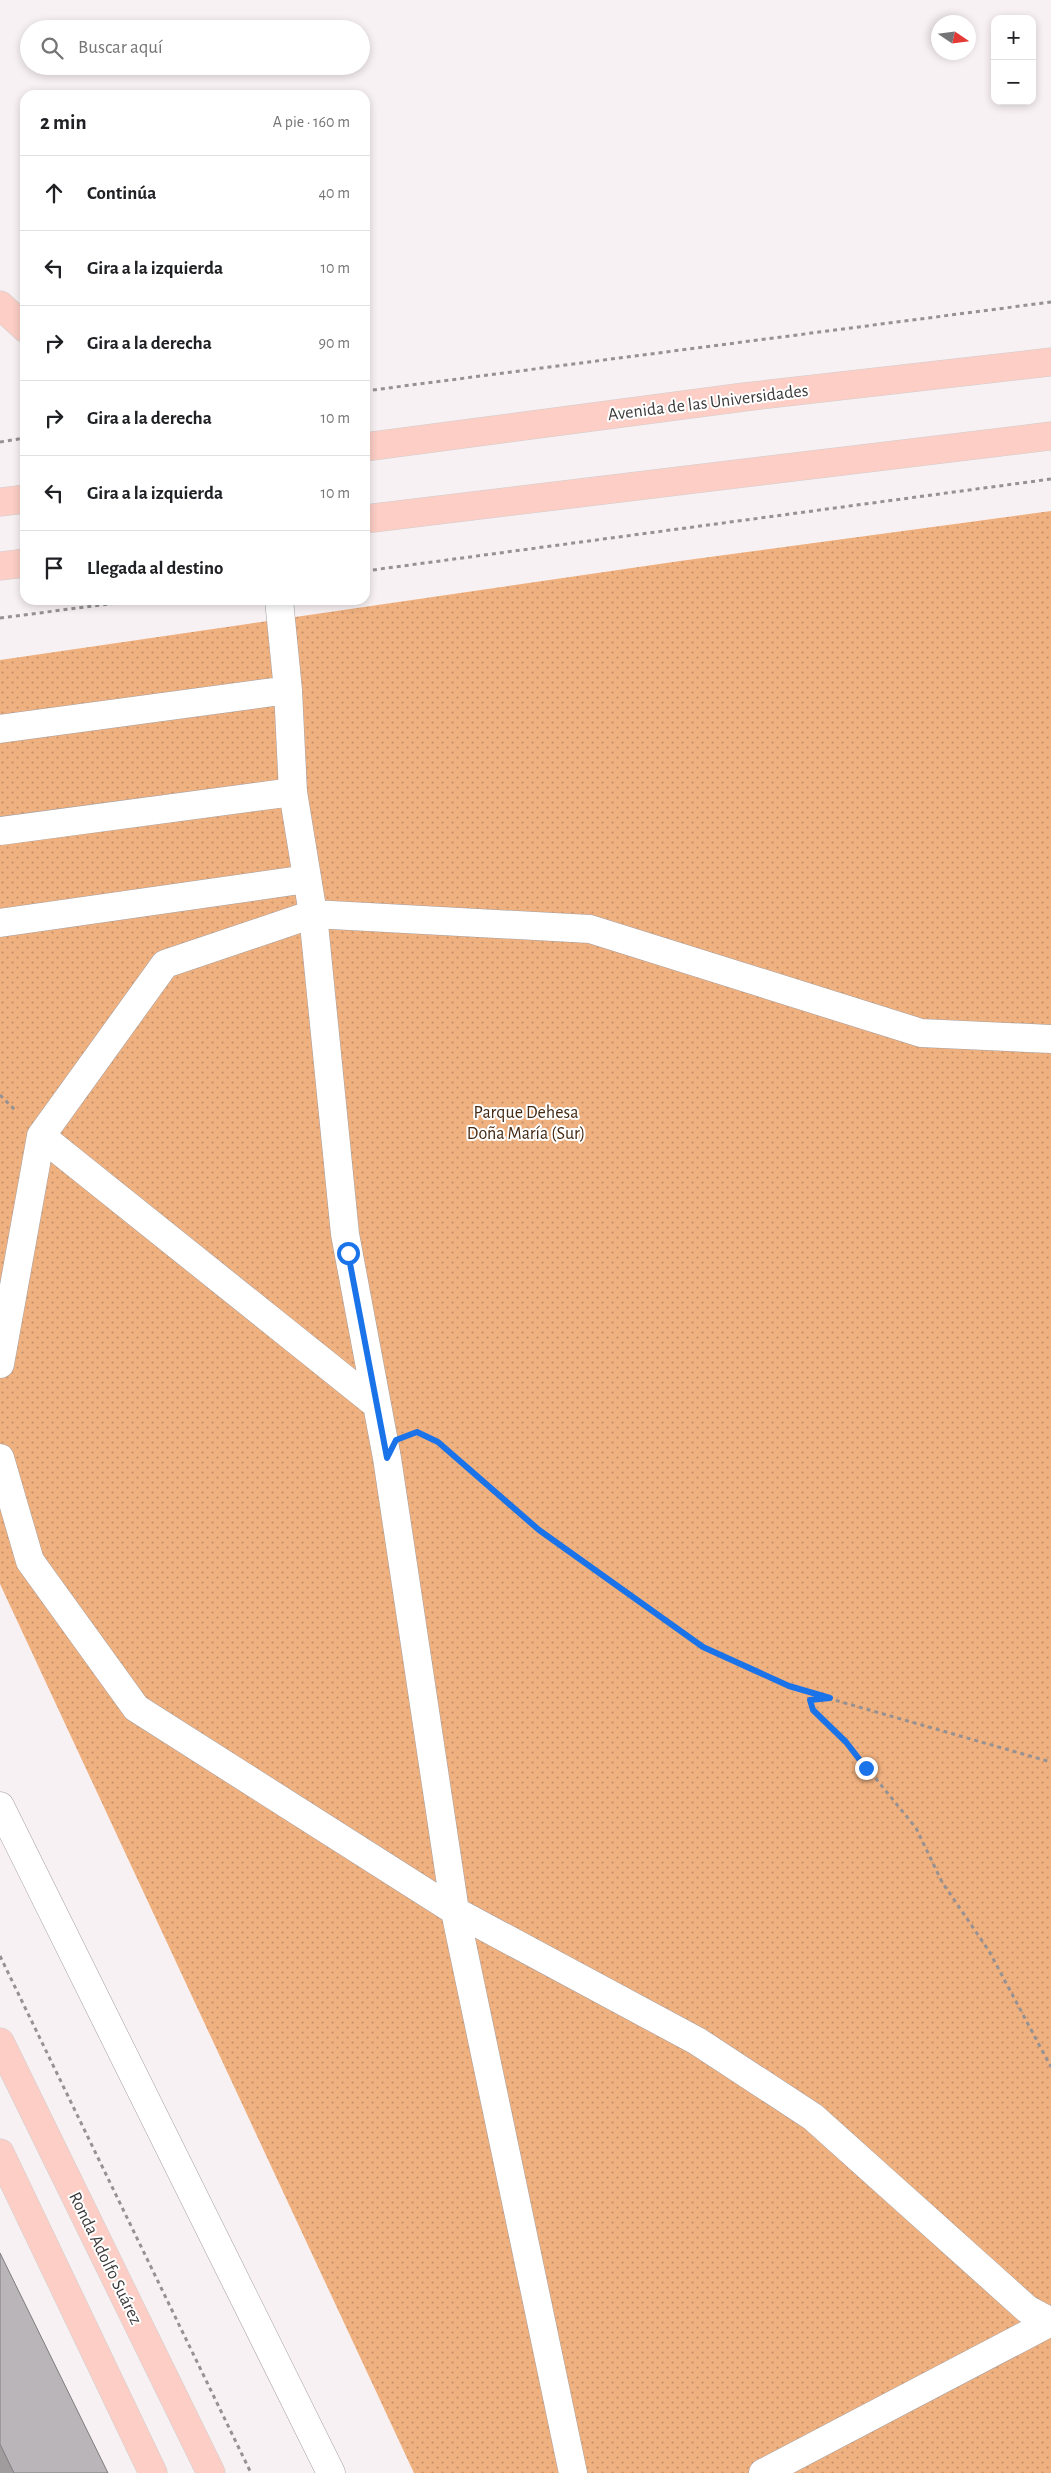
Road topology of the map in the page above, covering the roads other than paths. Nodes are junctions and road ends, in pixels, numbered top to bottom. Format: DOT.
graph roads {
  1 [pos="0,305"];
  2 [pos="20,323"];
  3 [pos="1051,362"];
  4 [pos="1051,436"];
  5 [pos="371,444"];
  6 [pos="20,500"];
  7 [pos="0,502"];
  8 [pos="370,518"];
  9 [pos="20,564"];
  10 [pos="0,566"];
  11 [pos="280,605"];
  12 [pos="288,690"];
  13 [pos="0,729"];
  14 [pos="293,792"];
  15 [pos="0,831"];
  16 [pos="307,880"];
  17 [pos="312,914"];
  18 [pos="0,923"];
  19 [pos="1051,1039"];
  20 [pos="41,1136"];
  21 [pos="0,1364"];
  22 [pos="377,1405"];
  23 [pos="0,1458"];
  24 [pos="0,1806"];
  25 [pos="455,1911"];
  26 [pos="0,2042"];
  27 [pos="0,2153"];
  28 [pos="1051,2322"];
  29 [pos="153,2473"];
  30 [pos="212,2473"];
  31 [pos="331,2473"];
  32 [pos="573,2473"];
  33 [pos="763,2473"];
  1 -- 2 [label="main road"];
  3 -- 5 [label="main road, Avenida de las Universidades"];
  4 -- 8 [label="main road"];
  6 -- 7 [label="main road"];
  9 -- 10 [label="main road"];
  11 -- 12 [label="lane"];
  12 -- 13 [label="lane"];
  12 -- 14 [label="lane"];
  14 -- 15 [label="lane"];
  14 -- 16 [label="lane"];
  16 -- 17 [label="lane"];
  16 -- 18 [label="lane"];
  17 -- 19 [label="lane"];
  17 -- 20 [label="lane"];
  17 -- 22 [label="lane"];
  20 -- 21 [label="lane"];
  20 -- 22 [label="lane"];
  22 -- 25 [label="lane"];
  23 -- 25 [label="lane"];
  24 -- 31 [label="lane"];
  25 -- 28 [label="lane"];
  25 -- 32 [label="lane"];
  26 -- 30 [label="main road, Ronda Adolfo Suárez"];
  27 -- 29 [label="main road"];
  28 -- 33 [label="lane"];
}
